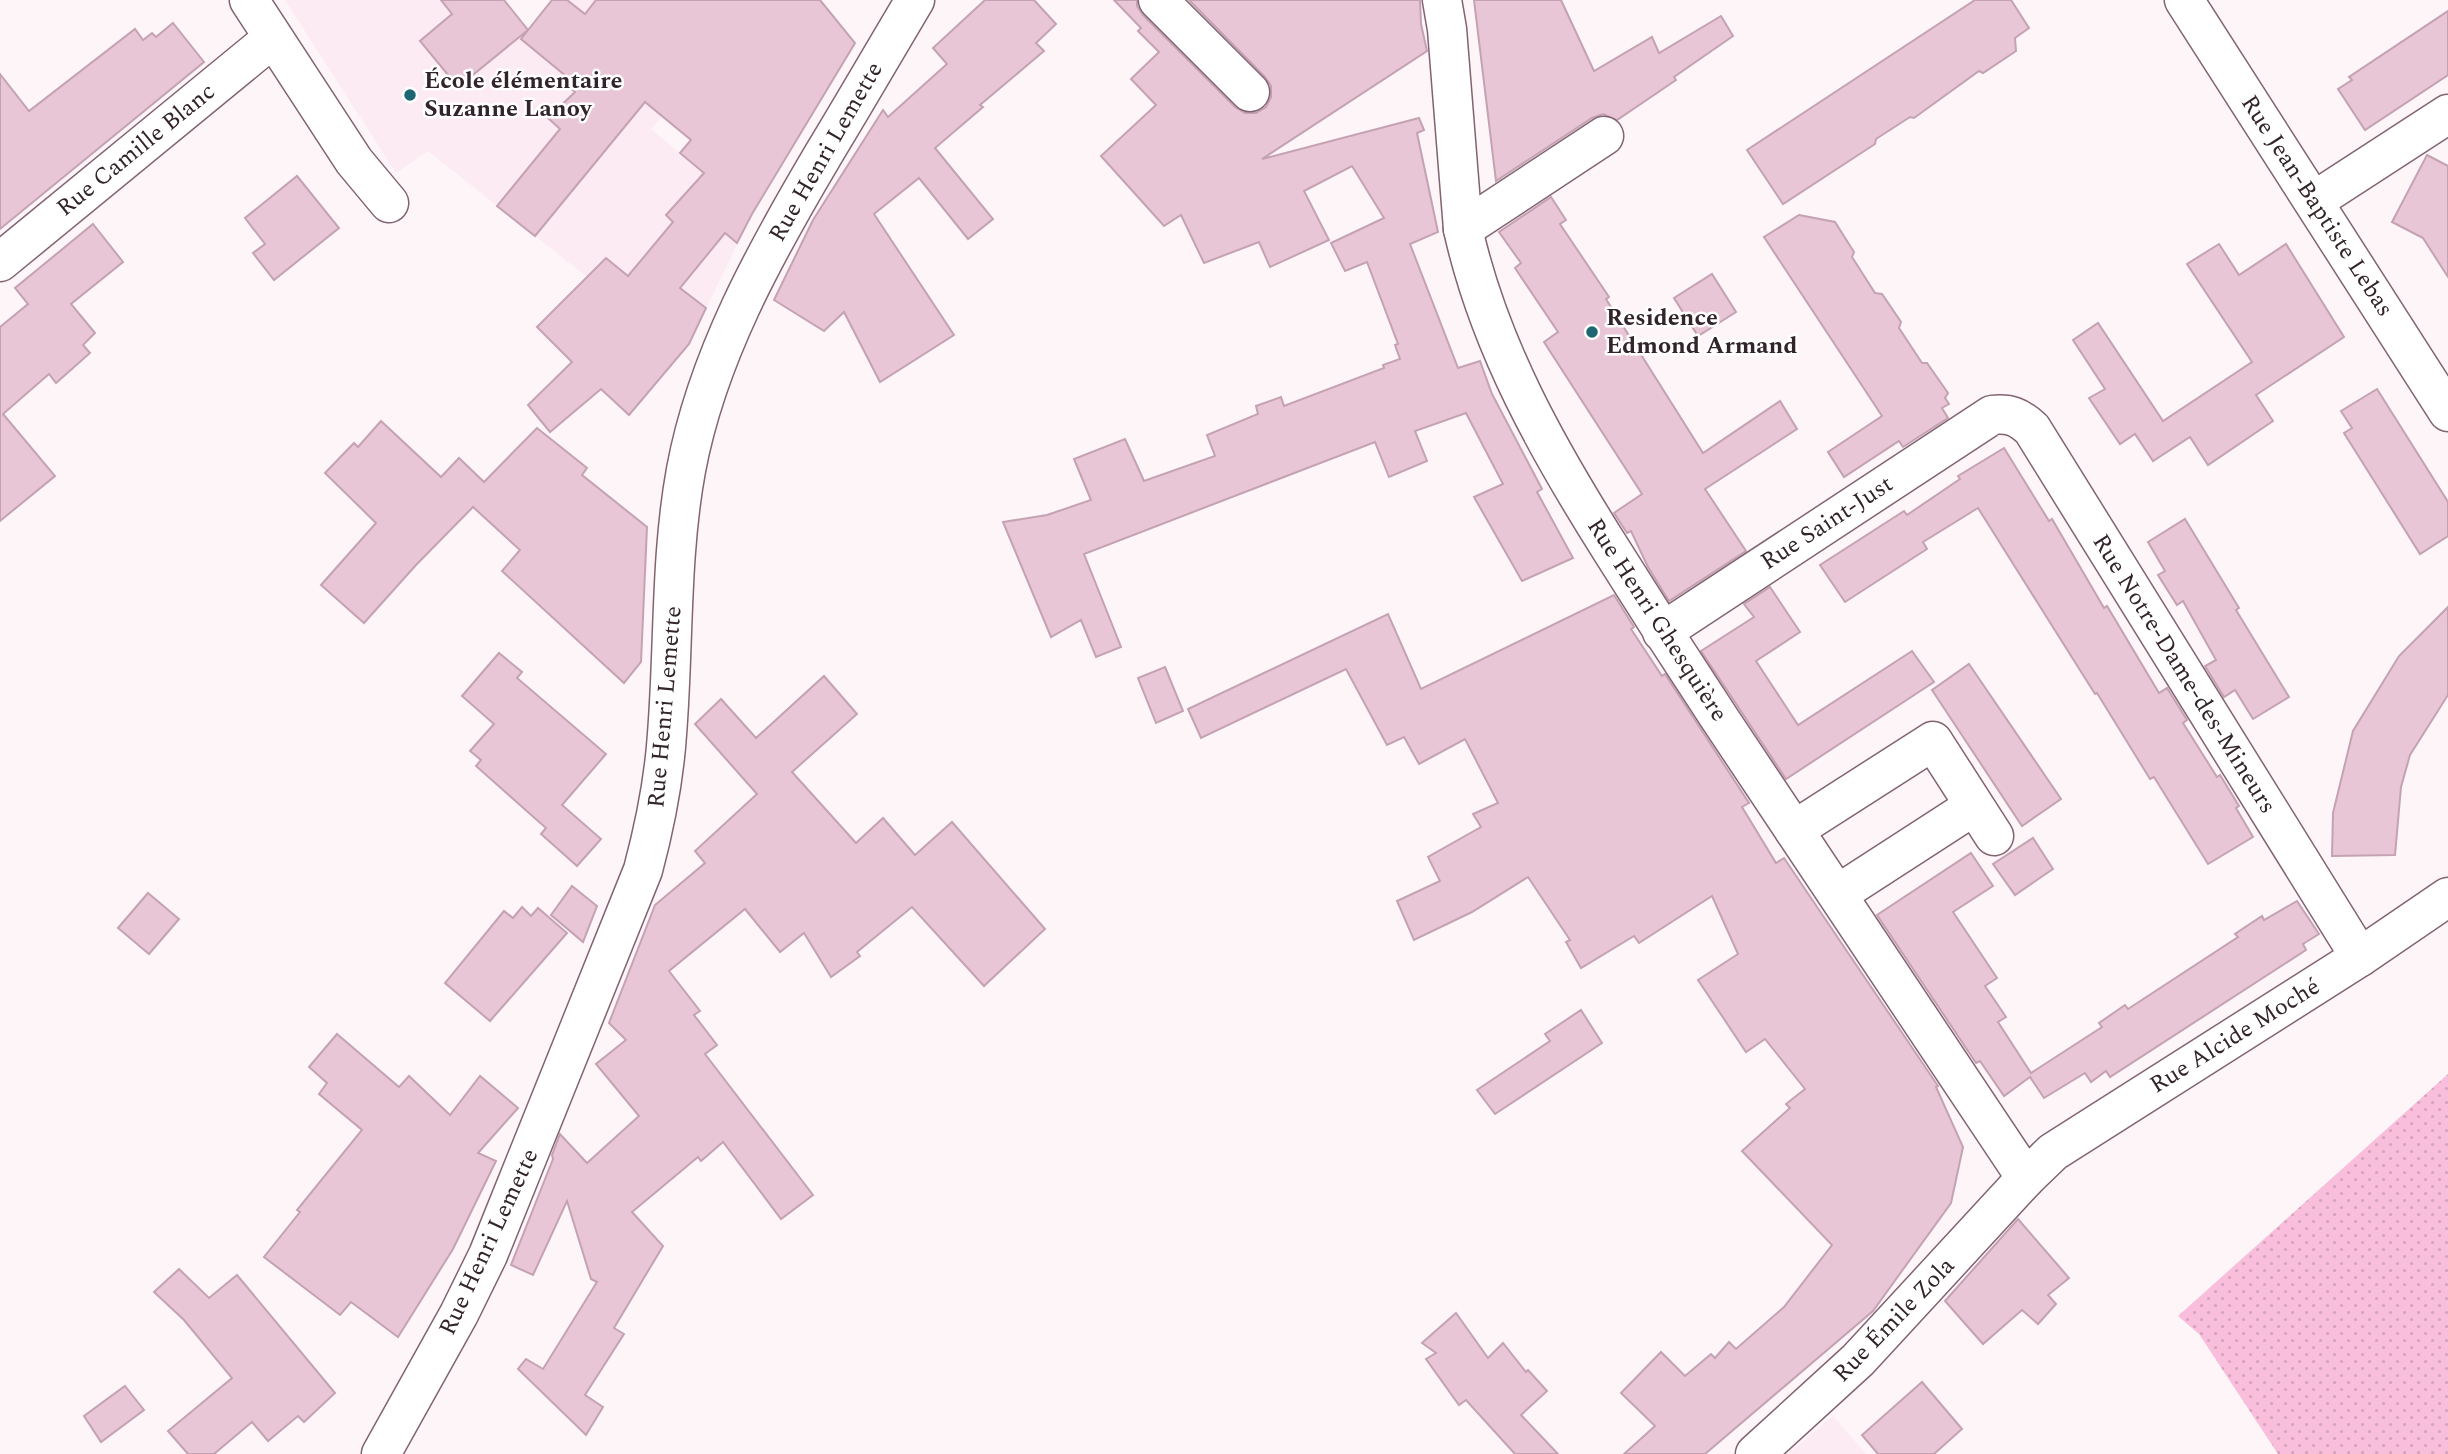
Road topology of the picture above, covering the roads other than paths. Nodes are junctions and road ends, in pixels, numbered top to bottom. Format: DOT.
graph roads {
  1 [pos="249,0"];
  2 [pos="915,0"];
  3 [pos="1158,0"];
  4 [pos="1442,0"];
  5 [pos="2184,0"];
  6 [pos="272,38"];
  7 [pos="1250,92"];
  8 [pos="2448,114"];
  9 [pos="1604,136"];
  10 [pos="2314,201"];
  11 [pos="389,203"];
  12 [pos="1463,229"];
  13 [pos="0,262"];
  14 [pos="2448,412"];
  15 [pos="1992,415"];
  16 [pos="1662,632"];
  17 [pos="1794,830"];
  18 [pos="1838,894"];
  19 [pos="2448,897"];
  20 [pos="2360,957"];
  21 [pos="2026,1178"];
  22 [pos="381,1454"];
  23 [pos="1755,1454"];
  1 -- 6 [label="street"];
  2 -- 22 [label="street, Rue Henri Lemette"];
  3 -- 7 [label="street"];
  4 -- 12 [label="street, Rue Henri Ghesquière"];
  5 -- 10 [label="street, Rue Jean-Baptiste Lebas"];
  6 -- 11 [label="street"];
  6 -- 13 [label="street, Rue Camille Blanc"];
  8 -- 10 [label="street"];
  9 -- 12 [label="street"];
  10 -- 14 [label="street, Rue Jean-Baptiste Lebas"];
  12 -- 16 [label="street, Rue Henri Ghesquière"];
  15 -- 16 [label="street, Rue Saint-Just"];
  15 -- 20 [label="street, Rue Notre-Dame-des-Mineurs"];
  16 -- 17 [label="street, Rue Henri Ghesquière"];
  17 -- 18 [label="street, Rue Henri Ghesquière"];
  17 -- 18 [label="street"];
  18 -- 21 [label="street, Rue Henri Ghesquière"];
  19 -- 20 [label="street, Rue Alcide Moché"];
  20 -- 21 [label="street, Rue Alcide Moché"];
  21 -- 23 [label="street, Rue Émile Zola"];
}
